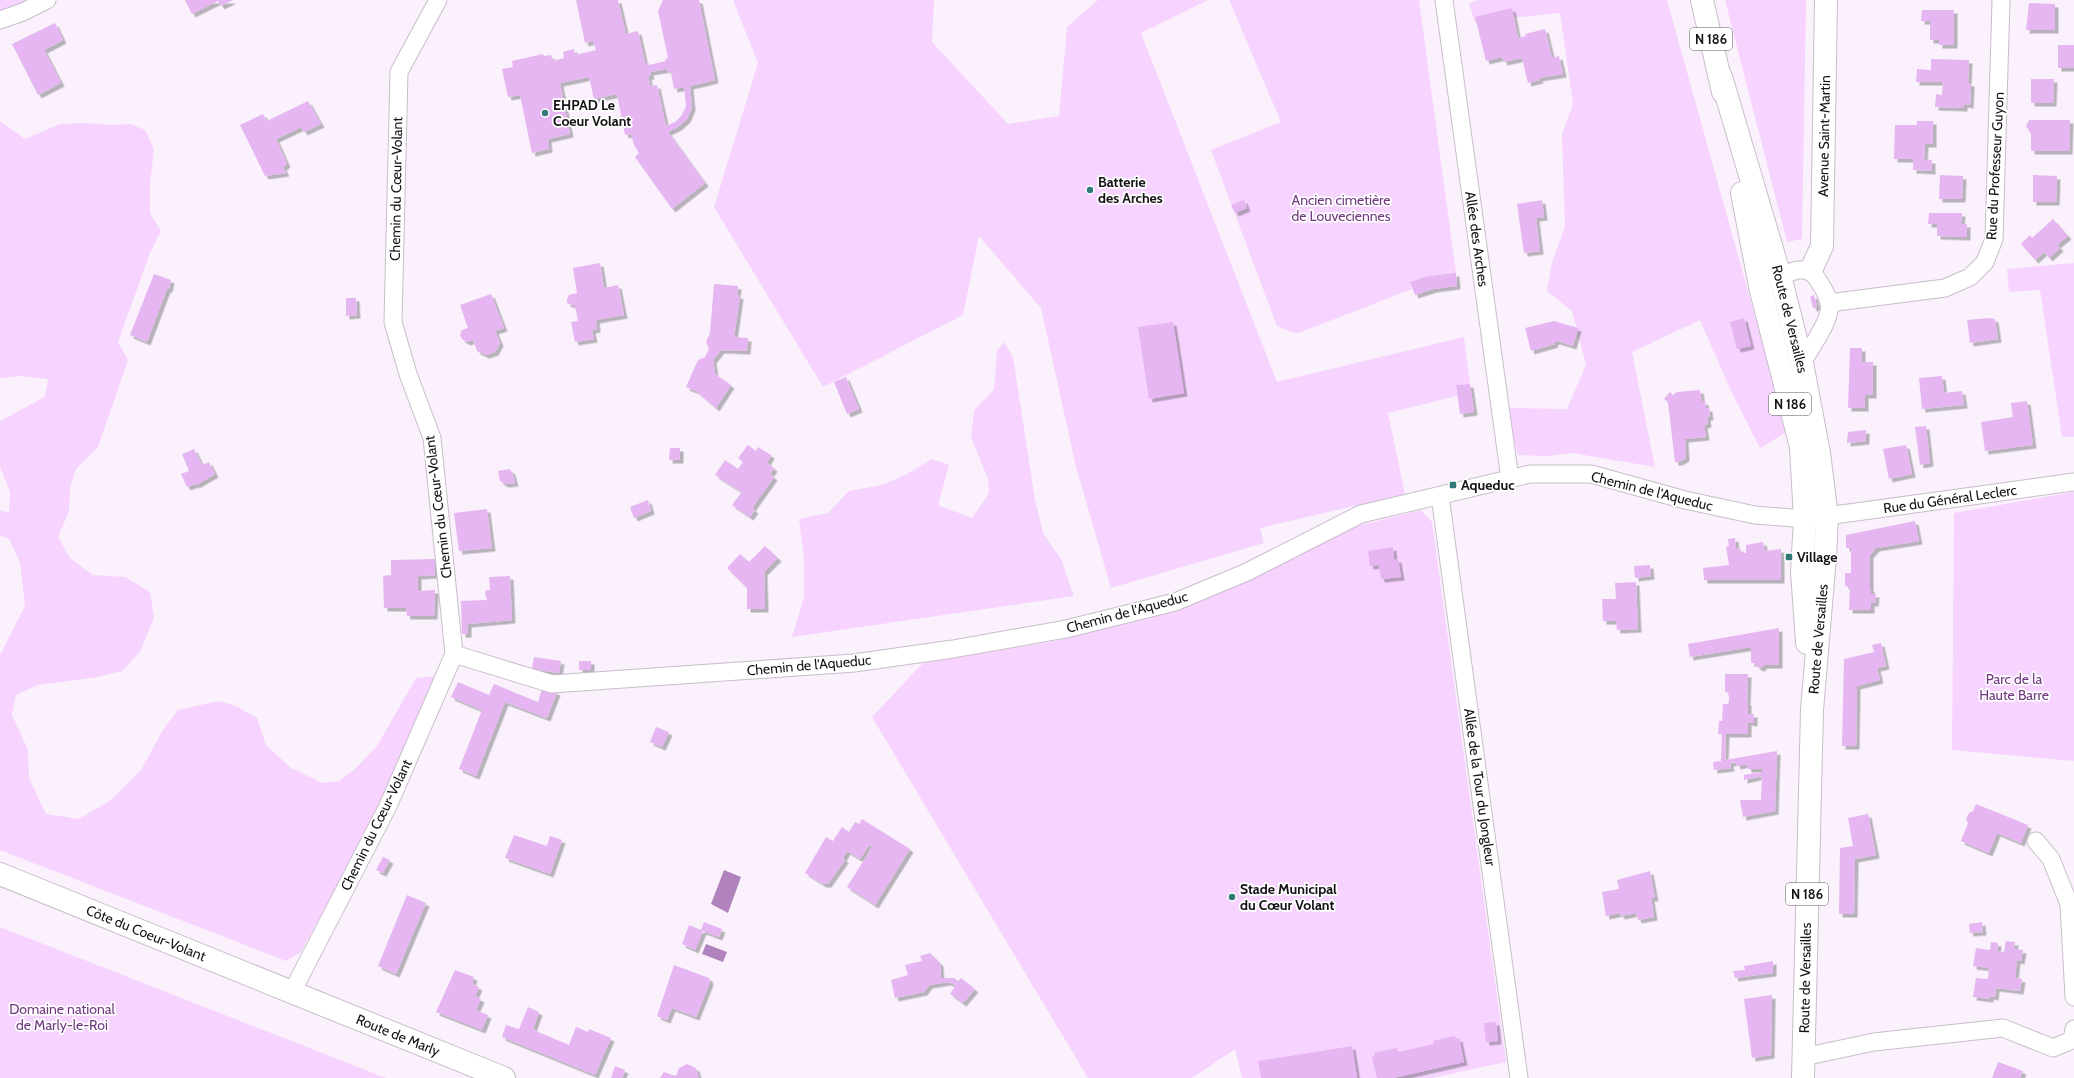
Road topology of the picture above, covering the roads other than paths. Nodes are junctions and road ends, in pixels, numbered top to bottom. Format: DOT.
graph roads {
  1 [pos="47,0"];
  2 [pos="438,0"];
  3 [pos="1444,0"];
  4 [pos="1702,0"];
  5 [pos="1826,0"];
  6 [pos="2001,0"];
  7 [pos="0,20"];
  8 [pos="1721,77"];
  9 [pos="1810,270"];
  10 [pos="1780,276"];
  11 [pos="1761,291"];
  12 [pos="1829,303"];
  13 [pos="1802,363"];
  14 [pos="1510,479"];
  15 [pos="2074,482"];
  16 [pos="1440,496"];
  17 [pos="1827,517"];
  18 [pos="1805,519"];
  19 [pos="454,654"];
  20 [pos="1812,710"];
  21 [pos="2036,841"];
  22 [pos="0,874"];
  23 [pos="292,992"];
  24 [pos="2074,997"];
  25 [pos="2074,1029"];
  26 [pos="1803,1068"];
  27 [pos="504,1078"];
  28 [pos="1519,1078"];
  1 -- 7 [label="street"];
  2 -- 19 [label="street, Chemin du Cœur-Volant"];
  3 -- 14 [label="street, Allée des Arches"];
  4 -- 8 [label="main road, Route de Versailles / N 186"];
  5 -- 9 [label="main road, Avenue Saint-Martin"];
  6 -- 12 [label="street, Rue du Professeur Guyon"];
  8 -- 10 [label="main road, Route de Versailles / N 186"];
  8 -- 11 [label="main road, Route de Versailles / N 186"];
  9 -- 10 [label="street"];
  9 -- 12 [label="street"];
  10 -- 11 [label="main road"];
  10 -- 13 [label="main road, Route de Versailles / N 186"];
  11 -- 18 [label="main road, Route de Versailles / N 186"];
  12 -- 13 [label="street"];
  13 -- 17 [label="main road, Route de Versailles / N 186"];
  14 -- 16 [label="street, Chemin de l'Aqueduc"];
  14 -- 18 [label="street, Chemin de l'Aqueduc"];
  15 -- 17 [label="street, Rue du Général Leclerc"];
  16 -- 19 [label="street, Chemin de l'Aqueduc"];
  16 -- 28 [label="street, Allée de la Tour du Jongleur"];
  17 -- 18 [label="street, Chemin de l'Aqueduc"];
  17 -- 20 [label="main road, Route de Versailles / N 186"];
  18 -- 20 [label="main road, Route de Versailles / N 186"];
  19 -- 23 [label="street, Chemin du Cœur-Volant"];
  20 -- 26 [label="main road, Route de Versailles / N 186"];
  21 -- 24 [label="street"];
  22 -- 23 [label="main road, Côte du Coeur-Volant"];
  23 -- 27 [label="main road, Route de Marly"];
  25 -- 26 [label="street"];
}
